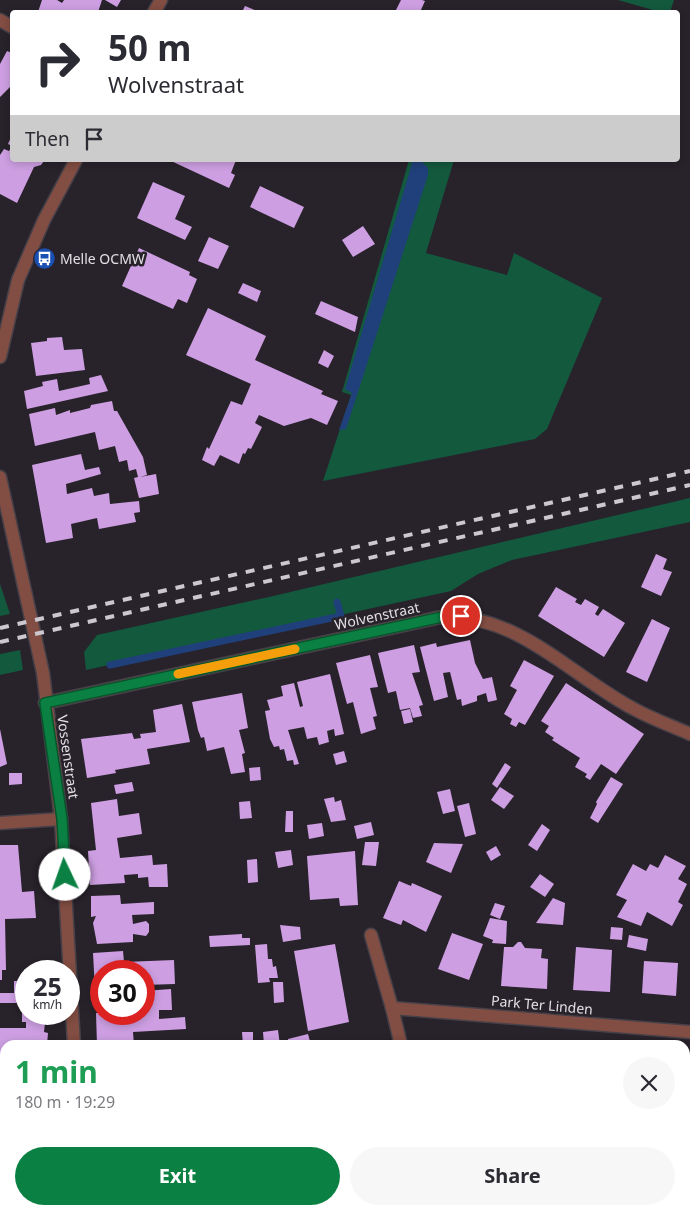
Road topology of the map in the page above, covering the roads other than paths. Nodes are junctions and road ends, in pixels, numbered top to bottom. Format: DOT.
graph roads {
  1 [pos="75,162"];
  2 [pos="0,357"];
  3 [pos="0,477"];
  4 [pos="45,703"];
  5 [pos="690,734"];
  6 [pos="62,819"];
  7 [pos="0,823"];
  8 [pos="371,935"];
  9 [pos="392,1008"];
  10 [pos="690,1032"];
  11 [pos="74,1040"];
  12 [pos="400,1040"];
  1 -- 2 [label="street"];
  3 -- 4 [label="street, Vossenstraat"];
  4 -- 5 [label="street, Wolvenstraat"];
  4 -- 6 [label="street, Vossenstraat"];
  6 -- 7 [label="street"];
  6 -- 11 [label="street, Vossenstraat"];
  8 -- 9 [label="street"];
  9 -- 10 [label="street, Park Ter Linden"];
  9 -- 12 [label="street"];
}
